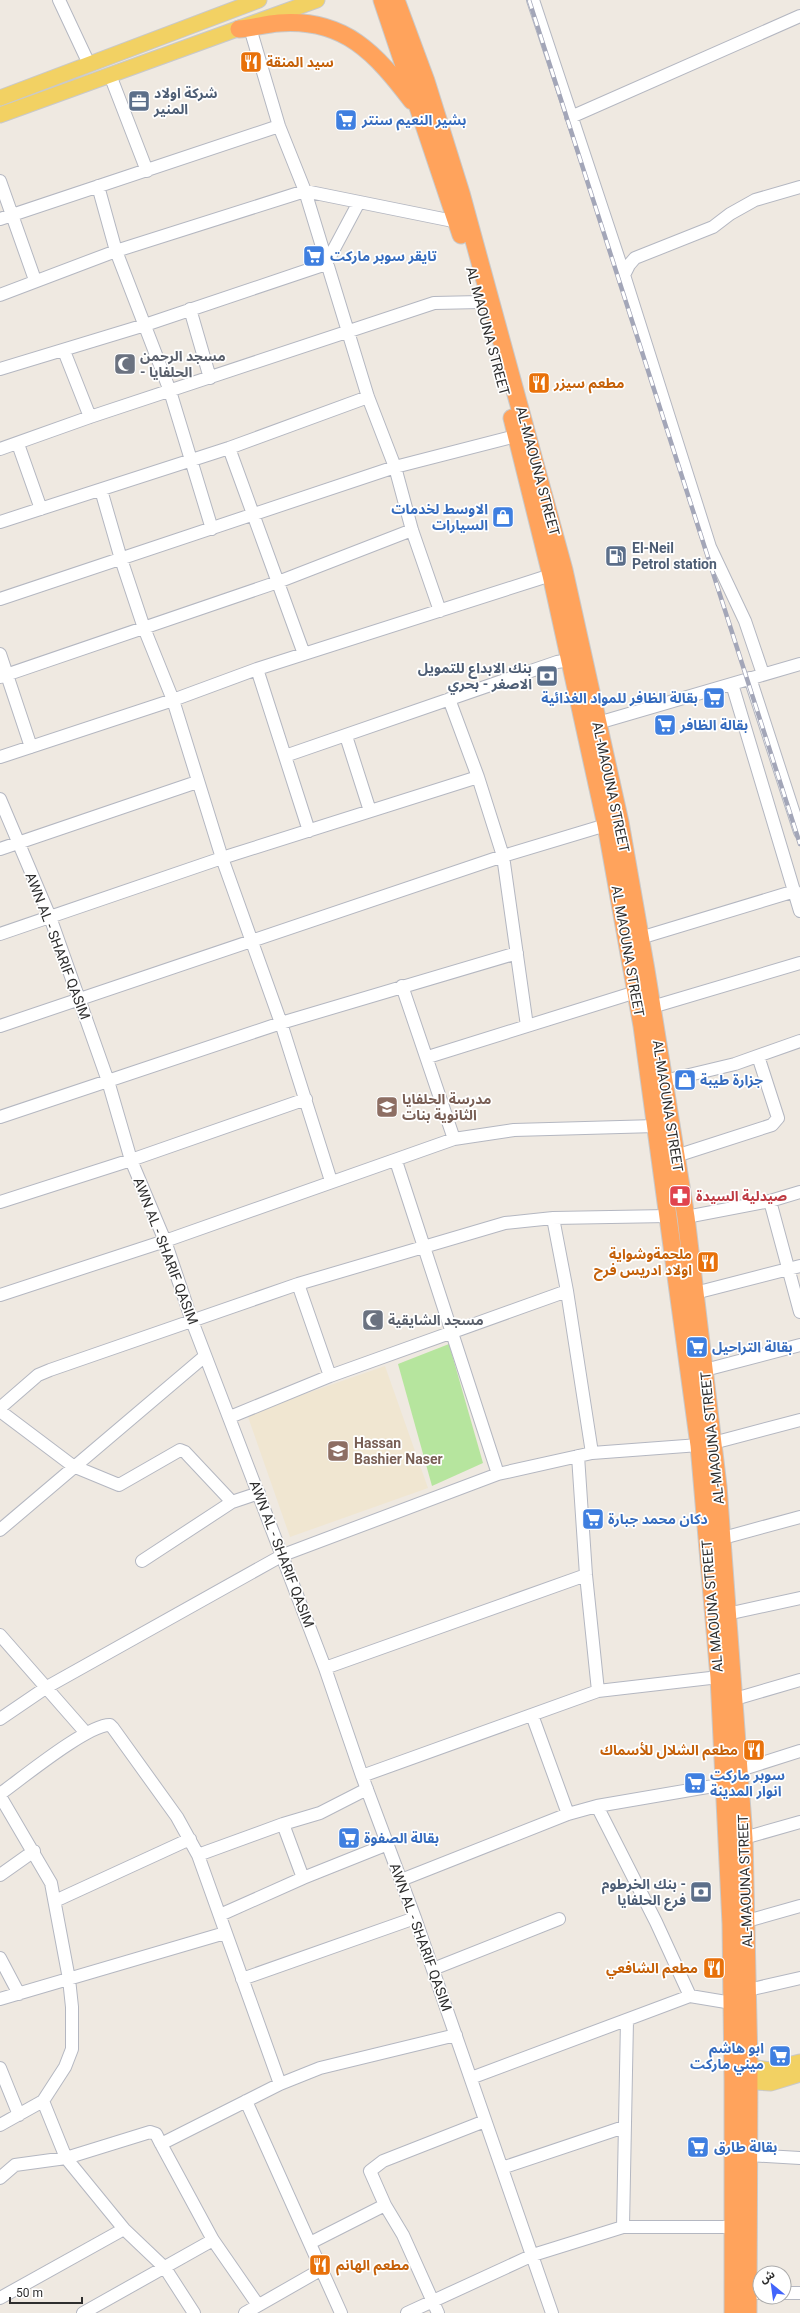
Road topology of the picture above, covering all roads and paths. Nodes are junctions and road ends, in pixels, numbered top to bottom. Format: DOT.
graph roads {
  1 [pos="59,0"];
  2 [pos="260,0"];
  3 [pos="317,0"];
  4 [pos="382,0"];
  5 [pos="396,0"];
  6 [pos="533,0"];
  7 [pos="225,12"];
  8 [pos="800,16"];
  9 [pos="241,29"];
  10 [pos="89,64"];
  11 [pos="110,75"];
  12 [pos="0,98"];
  13 [pos="0,115"];
  14 [pos="423,115"];
  15 [pos="571,117"];
  16 [pos="279,126"];
  17 [pos="147,170"];
  18 [pos="0,181"];
  19 [pos="98,186"];
  20 [pos="800,187"];
  21 [pos="305,191"];
  22 [pos="359,202"];
  23 [pos="5,217"];
  24 [pos="458,222"];
  25 [pos="116,251"];
  26 [pos="326,264"];
  27 [pos="624,275"];
  28 [pos="35,280"];
  29 [pos="0,294"];
  30 [pos="481,302"];
  31 [pos="190,309"];
  32 [pos="145,325"];
  33 [pos="349,331"];
  34 [pos="64,351"];
  35 [pos="0,369"];
  36 [pos="210,378"];
  37 [pos="170,391"];
  38 [pos="368,397"];
  39 [pos="90,417"];
  40 [pos="516,436"];
  41 [pos="18,444"];
  42 [pos="229,448"];
  43 [pos="0,449"];
  44 [pos="192,460"];
  45 [pos="395,467"];
  46 [pos="101,490"];
  47 [pos="41,509"];
  48 [pos="254,514"];
  49 [pos="0,522"];
  50 [pos="212,529"];
  51 [pos="412,530"];
  52 [pos="121,559"];
  53 [pos="551,575"];
  54 [pos="278,582"];
  55 [pos="0,599"];
  56 [pos="440,611"];
  57 [pos="144,628"];
  58 [pos="0,654"];
  59 [pos="304,654"];
  60 [pos="570,660"];
  61 [pos="800,664"];
  62 [pos="257,669"];
  63 [pos="763,674"];
  64 [pos="3,676"];
  65 [pos="750,678"];
  66 [pos="732,684"];
  67 [pos="449,699"];
  68 [pos="173,700"];
  69 [pos="592,724"];
  70 [pos="346,736"];
  71 [pos="31,747"];
  72 [pos="285,756"];
  73 [pos="0,757"];
  74 [pos="478,777"];
  75 [pos="197,782"];
  76 [pos="0,799"];
  77 [pos="370,811"];
  78 [pos="606,825"];
  79 [pos="309,831"];
  80 [pos="800,832"];
  81 [pos="19,843"];
  82 [pos="0,849"];
  83 [pos="503,856"];
  84 [pos="222,858"];
  85 [pos="794,891"];
  86 [pos="800,911"];
  87 [pos="50,918"];
  88 [pos="0,934"];
  89 [pos="640,938"];
  90 [pos="251,942"];
  91 [pos="516,953"];
  92 [pos="800,963"];
  93 [pos="402,986"];
  94 [pos="636,992"];
  95 [pos="78,999"];
  96 [pos="652,1007"];
  97 [pos="281,1023"];
  98 [pos="0,1026"];
  99 [pos="527,1026"];
  100 [pos="800,1041"];
  101 [pos="758,1056"];
  102 [pos="428,1057"];
  103 [pos="108,1081"];
  104 [pos="664,1081"];
  105 [pos="306,1099"];
  106 [pos="0,1117"];
  107 [pos="656,1126"];
  108 [pos="454,1139"];
  109 [pos="676,1156"];
  110 [pos="131,1160"];
  111 [pos="396,1161"];
  112 [pos="331,1182"];
  113 [pos="800,1192"];
  114 [pos="770,1201"];
  115 [pos="0,1202"];
  116 [pos="668,1216"];
  117 [pos="686,1217"];
  118 [pos="553,1218"];
  119 [pos="165,1241"];
  120 [pos="422,1246"];
  121 [pos="800,1266"];
  122 [pos="788,1270"];
  123 [pos="298,1284"];
  124 [pos="567,1292"];
  125 [pos="695,1293"];
  126 [pos="0,1296"];
  127 [pos="800,1312"];
  128 [pos="192,1321"];
  129 [pos="451,1333"];
  130 [pos="800,1345"];
  131 [pos="205,1356"];
  132 [pos="705,1370"];
  133 [pos="330,1376"];
  134 [pos="0,1409"];
  135 [pos="230,1417"];
  136 [pos="800,1420"];
  137 [pos="706,1444"];
  138 [pos="592,1453"];
  139 [pos="578,1456"];
  140 [pos="73,1466"];
  141 [pos="498,1474"];
  142 [pos="259,1493"];
  143 [pos="232,1502"];
  144 [pos="800,1517"];
  145 [pos="0,1530"];
  146 [pos="723,1538"];
  147 [pos="283,1555"];
  148 [pos="142,1562"];
  149 [pos="586,1575"];
  150 [pos="800,1598"];
  151 [pos="727,1614"];
  152 [pos="0,1635"];
  153 [pos="325,1668"];
  154 [pos="719,1677"];
  155 [pos="800,1680"];
  156 [pos="47,1687"];
  157 [pos="598,1691"];
  158 [pos="735,1699"];
  159 [pos="532,1716"];
  160 [pos="0,1719"];
  161 [pos="86,1733"];
  162 [pos="800,1751"];
  163 [pos="740,1770"];
  164 [pos="362,1776"];
  165 [pos="725,1784"];
  166 [pos="367,1789"];
  167 [pos="0,1795"];
  168 [pos="597,1806"];
  169 [pos="568,1814"];
  170 [pos="800,1822"];
  171 [pos="283,1824"];
  172 [pos="744,1838"];
  173 [pos="190,1839"];
  174 [pos="388,1844"];
  175 [pos="34,1851"];
  176 [pos="198,1856"];
  177 [pos="0,1875"];
  178 [pos="303,1878"];
  179 [pos="401,1880"];
  180 [pos="55,1901"];
  181 [pos="800,1906"];
  182 [pos="220,1915"];
  183 [pos="415,1918"];
  184 [pos="560,1919"];
  185 [pos="747,1921"];
  186 [pos="225,1933"];
  187 [pos="0,1958"];
  188 [pos="433,1969"];
  189 [pos="800,1978"];
  190 [pos="69,1979"];
  191 [pos="242,1979"];
  192 [pos="748,1990"];
  193 [pos="19,1994"];
  194 [pos="690,1996"];
  195 [pos="0,1999"];
  196 [pos="732,2003"];
  197 [pos="627,2020"];
  198 [pos="456,2035"];
  199 [pos="800,2062"];
  200 [pos="0,2068"];
  201 [pos="741,2073"];
  202 [pos="800,2074"];
  203 [pos="471,2078"];
  204 [pos="280,2084"];
  205 [pos="43,2101"];
  206 [pos="246,2101"];
  207 [pos="20,2114"];
  208 [pos="484,2121"];
  209 [pos="0,2125"];
  210 [pos="624,2127"];
  211 [pos="161,2144"];
  212 [pos="749,2155"];
  213 [pos="66,2158"];
  214 [pos="800,2158"];
  215 [pos="502,2168"];
  216 [pos="0,2178"];
  217 [pos="385,2205"];
  218 [pos="623,2227"];
  219 [pos="732,2227"];
  220 [pos="124,2228"];
  221 [pos="213,2240"];
  222 [pos="310,2243"];
  223 [pos="533,2255"];
  224 [pos="754,2265"];
  225 [pos="164,2268"];
  226 [pos="322,2268"];
  227 [pos="0,2298"];
  228 [pos="752,2301"];
  229 [pos="433,2302"];
  230 [pos="258,2306"];
  231 [pos="83,2313"];
  232 [pos="194,2313"];
  233 [pos="245,2313"];
  234 [pos="341,2313"];
  235 [pos="408,2313"];
  236 [pos="438,2313"];
  237 [pos="551,2313"];
  238 [pos="732,2313"];
  239 [pos="748,2313"];
  1 -- 10 [label="street"];
  2 -- 7 [label="main road"];
  3 -- 9 [label="main road"];
  4 -- 14 [label="highway, AL MAOUNA STREET"];
  5 -- 69 [label="highway, AL-MAOUNA STREET"];
  6 -- 15 [label="street"];
  7 -- 9 [label="main road"];
  7 -- 10 [label="main road"];
  8 -- 15 [label="street"];
  9 -- 11 [label="main road"];
  9 -- 14 [label="highway"];
  9 -- 16 [label="street"];
  10 -- 12 [label="main road"];
  11 -- 13 [label="main road"];
  11 -- 17 [label="street"];
  14 -- 24 [label="highway, AL MAOUNA STREET"];
  15 -- 27 [label="street"];
  16 -- 17 [label="street"];
  16 -- 21 [label="street"];
  17 -- 19 [label="street"];
  18 -- 23 [label="street"];
  19 -- 23 [label="street"];
  19 -- 25 [label="street"];
  20 -- 27 [label="street"];
  21 -- 22 [label="street"];
  21 -- 25 [label="street"];
  21 -- 26 [label="street"];
  22 -- 24 [label="street"];
  22 -- 26 [label="street"];
  23 -- 28 [label="street"];
  24 -- 30 [label="highway, AL MAOUNA STREET"];
  25 -- 28 [label="street"];
  25 -- 32 [label="street"];
  26 -- 31 [label="street"];
  26 -- 33 [label="street"];
  27 -- 63 [label="street"];
  28 -- 29 [label="street"];
  30 -- 33 [label="street"];
  30 -- 40 [label="highway, AL MAOUNA STREET"];
  31 -- 32 [label="street"];
  31 -- 36 [label="street"];
  32 -- 34 [label="street"];
  32 -- 37 [label="street"];
  33 -- 36 [label="street"];
  33 -- 38 [label="street"];
  34 -- 35 [label="street"];
  34 -- 39 [label="street"];
  36 -- 37 [label="street"];
  37 -- 39 [label="street"];
  37 -- 44 [label="street"];
  38 -- 42 [label="street"];
  38 -- 45 [label="street"];
  39 -- 41 [label="street"];
  40 -- 45 [label="street"];
  40 -- 53 [label="highway, AL MAOUNA STREET"];
  41 -- 43 [label="street"];
  41 -- 47 [label="street"];
  42 -- 44 [label="street"];
  42 -- 48 [label="street"];
  44 -- 46 [label="street"];
  44 -- 50 [label="street"];
  45 -- 48 [label="street"];
  45 -- 51 [label="street"];
  46 -- 47 [label="street"];
  46 -- 52 [label="street"];
  47 -- 49 [label="street"];
  48 -- 50 [label="street"];
  48 -- 54 [label="street"];
  50 -- 52 [label="street"];
  51 -- 54 [label="street"];
  51 -- 56 [label="street"];
  52 -- 55 [label="street"];
  52 -- 57 [label="street"];
  53 -- 56 [label="street"];
  53 -- 60 [label="highway, AL MAOUNA STREET"];
  54 -- 57 [label="street"];
  54 -- 59 [label="street"];
  56 -- 59 [label="street"];
  57 -- 64 [label="street"];
  57 -- 68 [label="street"];
  58 -- 64 [label="street"];
  59 -- 62 [label="street"];
  60 -- 67 [label="street"];
  60 -- 69 [label="highway, AL MAOUNA STREET"];
  61 -- 63 [label="street"];
  62 -- 68 [label="street"];
  62 -- 72 [label="street"];
  63 -- 65 [label="street"];
  64 -- 71 [label="street"];
  65 -- 66 [label="street"];
  65 -- 80 [label="street"];
  66 -- 69 [label="street"];
  66 -- 85 [label="street"];
  67 -- 70 [label="street"];
  67 -- 74 [label="street"];
  68 -- 71 [label="street"];
  68 -- 75 [label="street"];
  69 -- 78 [label="highway, AL MAOUNA STREET"];
  69 -- 89 [label="highway, AL-MAOUNA STREET"];
  70 -- 72 [label="street"];
  70 -- 77 [label="street"];
  71 -- 73 [label="street"];
  72 -- 79 [label="street"];
  74 -- 77 [label="street"];
  74 -- 83 [label="street"];
  75 -- 81 [label="street"];
  75 -- 84 [label="street"];
  76 -- 81 [label="street, AWN AL - SHARIF QASIM"];
  77 -- 79 [label="street"];
  78 -- 83 [label="street"];
  78 -- 94 [label="highway, AL MAOUNA STREET"];
  79 -- 84 [label="street"];
  81 -- 82 [label="street"];
  81 -- 87 [label="street, AWN AL - SHARIF QASIM"];
  83 -- 90 [label="street"];
  83 -- 91 [label="street"];
  84 -- 87 [label="street"];
  84 -- 90 [label="street"];
  85 -- 86 [label="street"];
  85 -- 89 [label="street"];
  87 -- 88 [label="street"];
  87 -- 95 [label="street, AWN AL - SHARIF QASIM"];
  89 -- 96 [label="highway, AL-MAOUNA STREET"];
  90 -- 95 [label="street"];
  90 -- 97 [label="street"];
  91 -- 93 [label="street"];
  91 -- 99 [label="street"];
  92 -- 96 [label="street"];
  93 -- 97 [label="street"];
  93 -- 102 [label="street"];
  94 -- 99 [label="street"];
  94 -- 107 [label="highway, AL MAOUNA STREET"];
  95 -- 98 [label="street"];
  95 -- 103 [label="street, AWN AL - SHARIF QASIM"];
  96 -- 104 [label="highway, AL-MAOUNA STREET"];
  97 -- 103 [label="street"];
  97 -- 105 [label="street"];
  99 -- 102 [label="street"];
  100 -- 101 [label="street"];
  101 -- 104 [label="street"];
  101 -- 109 [label="street"];
  102 -- 108 [label="street"];
  103 -- 106 [label="street"];
  103 -- 110 [label="street, AWN AL - SHARIF QASIM"];
  104 -- 109 [label="highway, AL-MAOUNA STREET"];
  105 -- 110 [label="street"];
  105 -- 112 [label="street"];
  107 -- 108 [label="street"];
  107 -- 116 [label="highway, AL MAOUNA STREET"];
  108 -- 111 [label="street"];
  109 -- 117 [label="highway, AL-MAOUNA STREET"];
  110 -- 115 [label="street"];
  110 -- 119 [label="street, AWN AL - SHARIF QASIM"];
  111 -- 112 [label="street"];
  111 -- 120 [label="street"];
  112 -- 119 [label="street"];
  113 -- 114 [label="street"];
  114 -- 117 [label="street"];
  114 -- 122 [label="street"];
  116 -- 118 [label="street"];
  116 -- 137 [label="highway, AL MAOUNA STREET"];
  117 -- 125 [label="highway, AL-MAOUNA STREET"];
  118 -- 120 [label="street"];
  118 -- 124 [label="street"];
  119 -- 126 [label="street"];
  119 -- 128 [label="street, AWN AL - SHARIF QASIM"];
  120 -- 123 [label="street"];
  120 -- 129 [label="street"];
  121 -- 122 [label="street"];
  122 -- 125 [label="street"];
  122 -- 127 [label="street"];
  123 -- 128 [label="street"];
  123 -- 133 [label="street"];
  124 -- 129 [label="street"];
  124 -- 138 [label="street"];
  125 -- 132 [label="highway, AL-MAOUNA STREET"];
  128 -- 131 [label="street, AWN AL - SHARIF QASIM"];
  128 -- 134 [label="street"];
  129 -- 133 [label="street"];
  129 -- 141 [label="street"];
  130 -- 132 [label="street"];
  131 -- 135 [label="street, AWN AL - SHARIF QASIM"];
  131 -- 140 [label="street"];
  132 -- 137 [label="highway, AL-MAOUNA STREET"];
  133 -- 135 [label="street"];
  134 -- 140 [label="street"];
  135 -- 142 [label="street, AWN AL - SHARIF QASIM"];
  136 -- 137 [label="street"];
  137 -- 138 [label="street"];
  137 -- 146 [label="highway, AL-MAOUNA STREET"];
  137 -- 154 [label="highway, AL MAOUNA STREET"];
  138 -- 139 [label="street"];
  139 -- 141 [label="street"];
  139 -- 149 [label="street"];
  140 -- 143 [label="street"];
  140 -- 145 [label="street"];
  141 -- 147 [label="street"];
  142 -- 143 [label="street"];
  142 -- 147 [label="street, AWN AL - SHARIF QASIM"];
  143 -- 148 [label="street"];
  144 -- 146 [label="street"];
  146 -- 151 [label="highway, AL-MAOUNA STREET"];
  147 -- 153 [label="street, AWN AL - SHARIF QASIM"];
  147 -- 156 [label="street"];
  149 -- 153 [label="street"];
  149 -- 157 [label="street"];
  150 -- 151 [label="street"];
  151 -- 158 [label="highway, AL-MAOUNA STREET"];
  152 -- 156 [label="street"];
  153 -- 164 [label="street, AWN AL - SHARIF QASIM"];
  154 -- 157 [label="street"];
  154 -- 165 [label="highway, AL MAOUNA STREET"];
  155 -- 158 [label="street"];
  156 -- 160 [label="street"];
  156 -- 161 [label="street"];
  157 -- 159 [label="street"];
  158 -- 163 [label="highway, AL-MAOUNA STREET"];
  159 -- 164 [label="street"];
  159 -- 169 [label="street"];
  161 -- 167 [label="street"];
  161 -- 173 [label="street"];
  162 -- 163 [label="street"];
  163 -- 172 [label="highway, AL-MAOUNA STREET"];
  164 -- 166 [label="street, AWN AL - SHARIF QASIM"];
  165 -- 168 [label="street"];
  165 -- 196 [label="highway, AL MAOUNA STREET"];
  166 -- 171 [label="street"];
  166 -- 174 [label="street, AWN AL - SHARIF QASIM"];
  167 -- 175 [label="street"];
  168 -- 169 [label="street"];
  168 -- 194 [label="street"];
  169 -- 179 [label="street"];
  170 -- 172 [label="street"];
  171 -- 176 [label="street"];
  171 -- 178 [label="street"];
  172 -- 185 [label="highway, AL-MAOUNA STREET"];
  173 -- 176 [label="street"];
  173 -- 180 [label="street"];
  174 -- 178 [label="street"];
  174 -- 179 [label="street, AWN AL - SHARIF QASIM"];
  175 -- 177 [label="street"];
  175 -- 180 [label="street"];
  176 -- 182 [label="street"];
  178 -- 182 [label="street"];
  179 -- 183 [label="street, AWN AL - SHARIF QASIM"];
  180 -- 190 [label="street"];
  181 -- 185 [label="street"];
  182 -- 186 [label="street"];
  183 -- 188 [label="street, AWN AL - SHARIF QASIM"];
  183 -- 191 [label="street"];
  184 -- 188 [label="street"];
  185 -- 192 [label="highway, AL-MAOUNA STREET"];
  186 -- 190 [label="street"];
  186 -- 191 [label="street"];
  187 -- 193 [label="street"];
  188 -- 198 [label="street, AWN AL - SHARIF QASIM"];
  189 -- 192 [label="street"];
  190 -- 193 [label="street"];
  190 -- 205 [label="street"];
  191 -- 204 [label="street"];
  192 -- 201 [label="highway, AL-MAOUNA STREET"];
  193 -- 195 [label="street"];
  194 -- 196 [label="street"];
  194 -- 197 [label="street"];
  196 -- 201 [label="highway, AL MAOUNA STREET"];
  197 -- 203 [label="street"];
  197 -- 210 [label="street"];
  198 -- 203 [label="street, AWN AL - SHARIF QASIM"];
  198 -- 204 [label="street"];
  199 -- 201 [label="main road"];
  200 -- 207 [label="street"];
  201 -- 202 [label="main road"];
  201 -- 212 [label="highway, AL-MAOUNA STREET"];
  201 -- 219 [label="highway, AL MAOUNA STREET"];
  203 -- 208 [label="street, AWN AL - SHARIF QASIM"];
  204 -- 206 [label="street"];
  205 -- 207 [label="street"];
  205 -- 213 [label="street"];
  206 -- 211 [label="street"];
  206 -- 222 [label="street"];
  207 -- 209 [label="street"];
  208 -- 215 [label="street, AWN AL - SHARIF QASIM"];
  208 -- 217 [label="street"];
  210 -- 215 [label="street"];
  210 -- 218 [label="street"];
  211 -- 213 [label="street"];
  211 -- 221 [label="street"];
  212 -- 214 [label="street"];
  212 -- 224 [label="highway, AL-MAOUNA STREET"];
  213 -- 216 [label="street"];
  213 -- 220 [label="street"];
  215 -- 223 [label="street, AWN AL - SHARIF QASIM"];
  217 -- 222 [label="street"];
  217 -- 229 [label="street"];
  218 -- 219 [label="street"];
  218 -- 223 [label="street"];
  219 -- 238 [label="highway, AL MAOUNA STREET"];
  220 -- 225 [label="street"];
  220 -- 227 [label="street"];
  221 -- 225 [label="street"];
  221 -- 230 [label="street"];
  222 -- 226 [label="street"];
  223 -- 229 [label="street"];
  223 -- 237 [label="street, AWN AL - SHARIF QASIM"];
  225 -- 231 [label="street"];
  225 -- 232 [label="street"];
  226 -- 230 [label="street"];
  226 -- 234 [label="street"];
  228 -- 239 [label="highway, AL-MAOUNA STREET"];
  229 -- 235 [label="street"];
  229 -- 236 [label="street"];
  230 -- 233 [label="street"];
}
